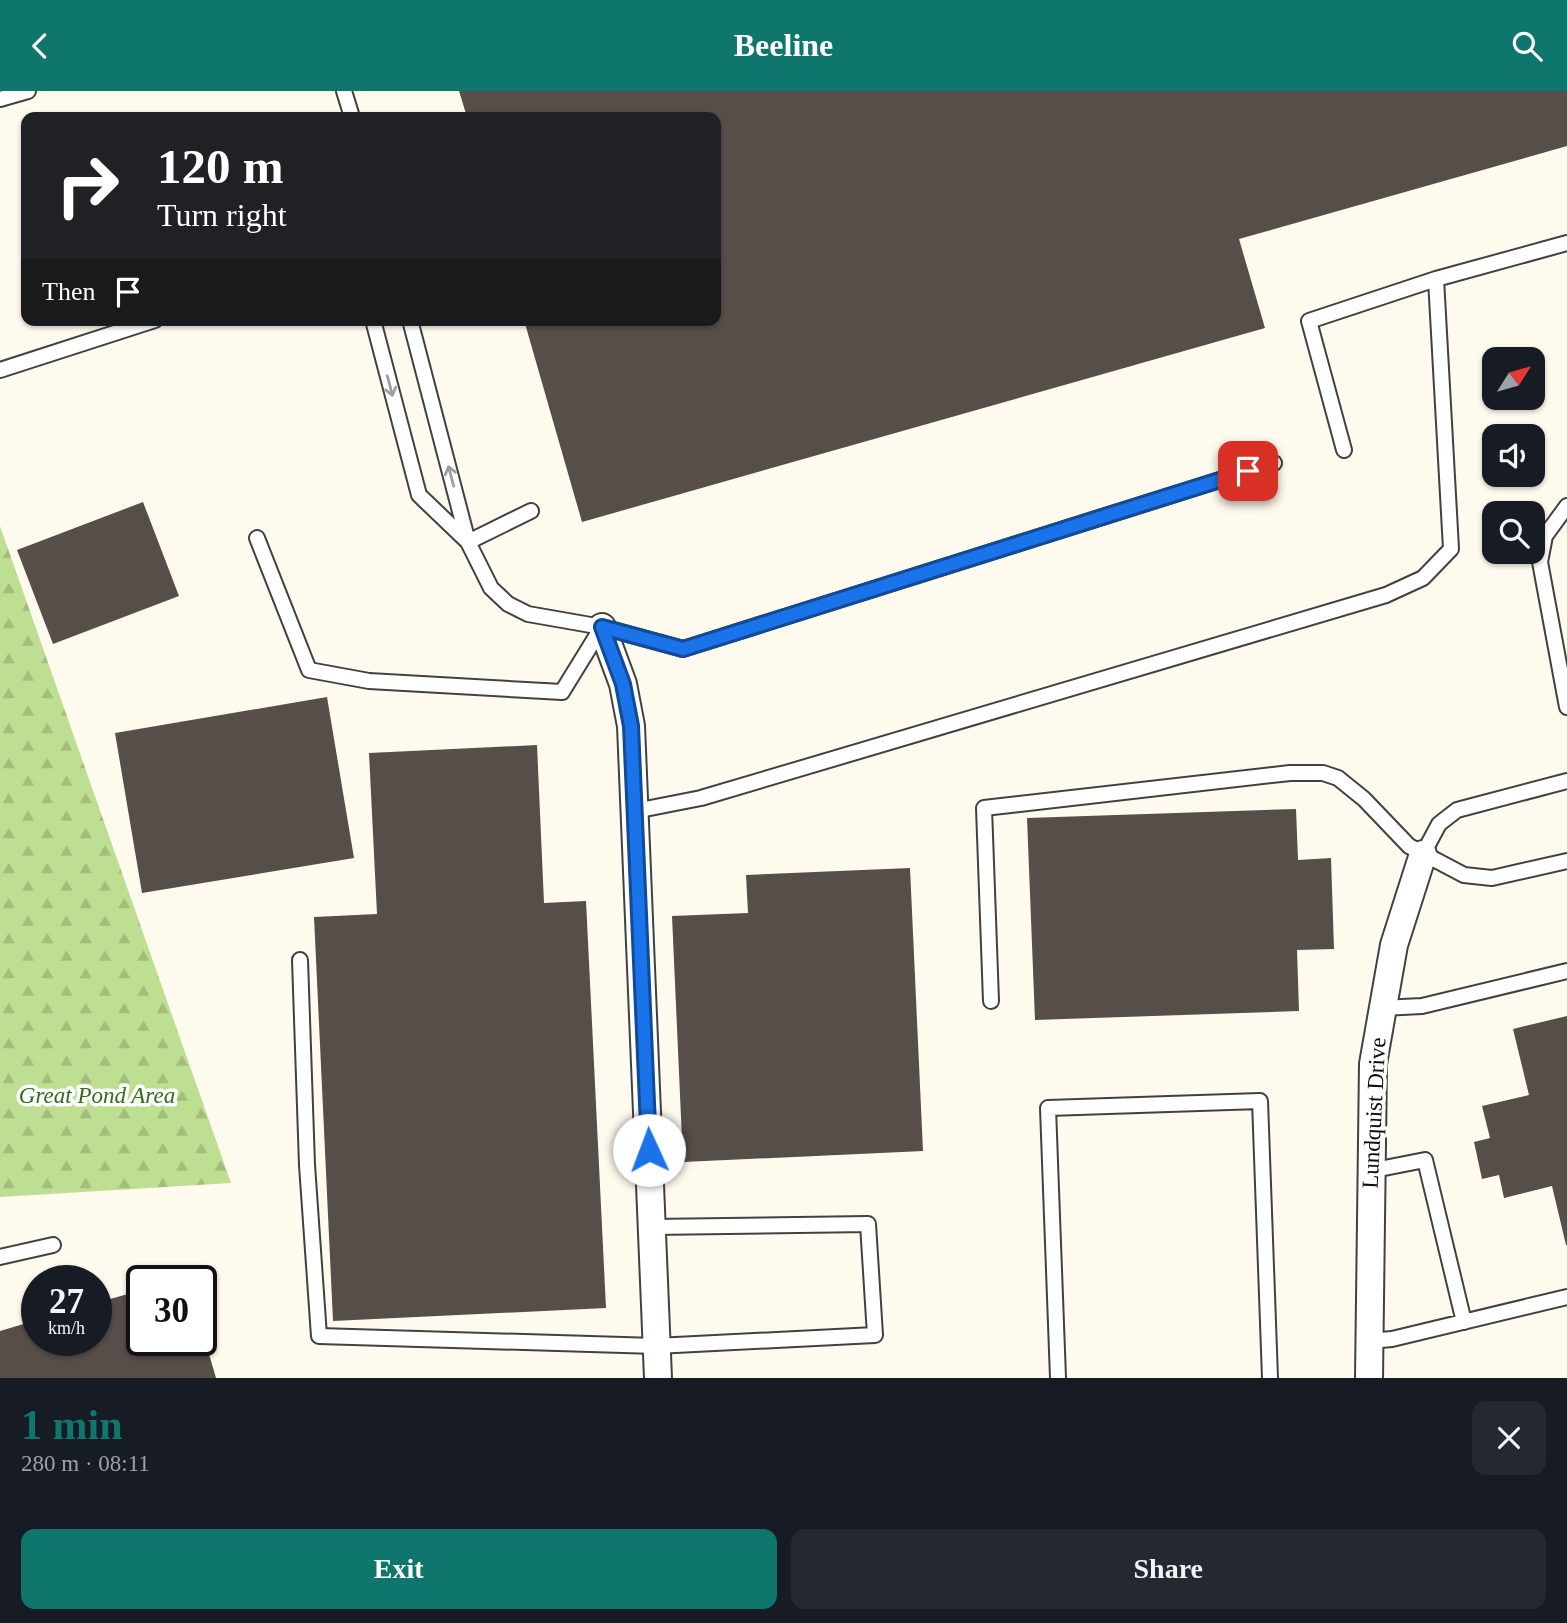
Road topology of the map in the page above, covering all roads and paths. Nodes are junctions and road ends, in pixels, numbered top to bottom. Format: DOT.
graph roads {
  1 [pos="28,91"];
  2 [pos="344,91"];
  3 [pos="0,99"];
  4 [pos="350,112"];
  5 [pos="1567,243"];
  6 [pos="1436,279"];
  7 [pos="136,326"];
  8 [pos="375,326"];
  9 [pos="412,326"];
  10 [pos="0,370"];
  11 [pos="1344,450"];
  12 [pos="1274,463"];
  13 [pos="1567,506"];
  14 [pos="531,511"];
  15 [pos="257,538"];
  16 [pos="468,542"];
  17 [pos="602,627"];
  18 [pos="1567,707"];
  19 [pos="1567,781"];
  20 [pos="635,811"];
  21 [pos="1423,854"];
  22 [pos="1567,861"];
  23 [pos="300,960"];
  24 [pos="1567,971"];
  25 [pos="991,1001"];
  26 [pos="1382,1008"];
  27 [pos="1369,1171"];
  28 [pos="652,1227"];
  29 [pos="53,1245"];
  30 [pos="0,1257"];
  31 [pos="1567,1297"];
  32 [pos="1464,1322"];
  33 [pos="1369,1341"];
  34 [pos="656,1346"];
  35 [pos="657,1378"];
  36 [pos="1058,1378"];
  37 [pos="1270,1378"];
  38 [pos="1369,1378"];
  1 -- 3 [label="lane"];
  2 -- 4 [label="lane"];
  5 -- 6 [label="lane"];
  6 -- 11 [label="lane"];
  6 -- 20 [label="lane"];
  7 -- 10 [label="lane"];
  8 -- 16 [label="lane, one-way"];
  16 -- 9 [label="lane, one-way"];
  12 -- 17 [label="lane"];
  13 -- 18 [label="lane"];
  14 -- 16 [label="lane"];
  15 -- 17 [label="lane"];
  16 -- 17 [label="lane"];
  17 -- 20 [label="street"];
  19 -- 21 [label="lane"];
  20 -- 28 [label="street"];
  21 -- 22 [label="lane"];
  21 -- 25 [label="lane"];
  21 -- 26 [label="street, Lundquist Drive"];
  23 -- 34 [label="lane"];
  24 -- 26 [label="lane"];
  26 -- 27 [label="street, Lundquist Drive"];
  27 -- 32 [label="lane"];
  27 -- 33 [label="street, Lundquist Drive"];
  28 -- 34 [label="street"];
  28 -- 34 [label="lane"];
  29 -- 30 [label="lane"];
  31 -- 32 [label="lane"];
  32 -- 33 [label="lane"];
  33 -- 38 [label="street, Lundquist Drive"];
  34 -- 35 [label="street"];
  36 -- 37 [label="lane"];
}
